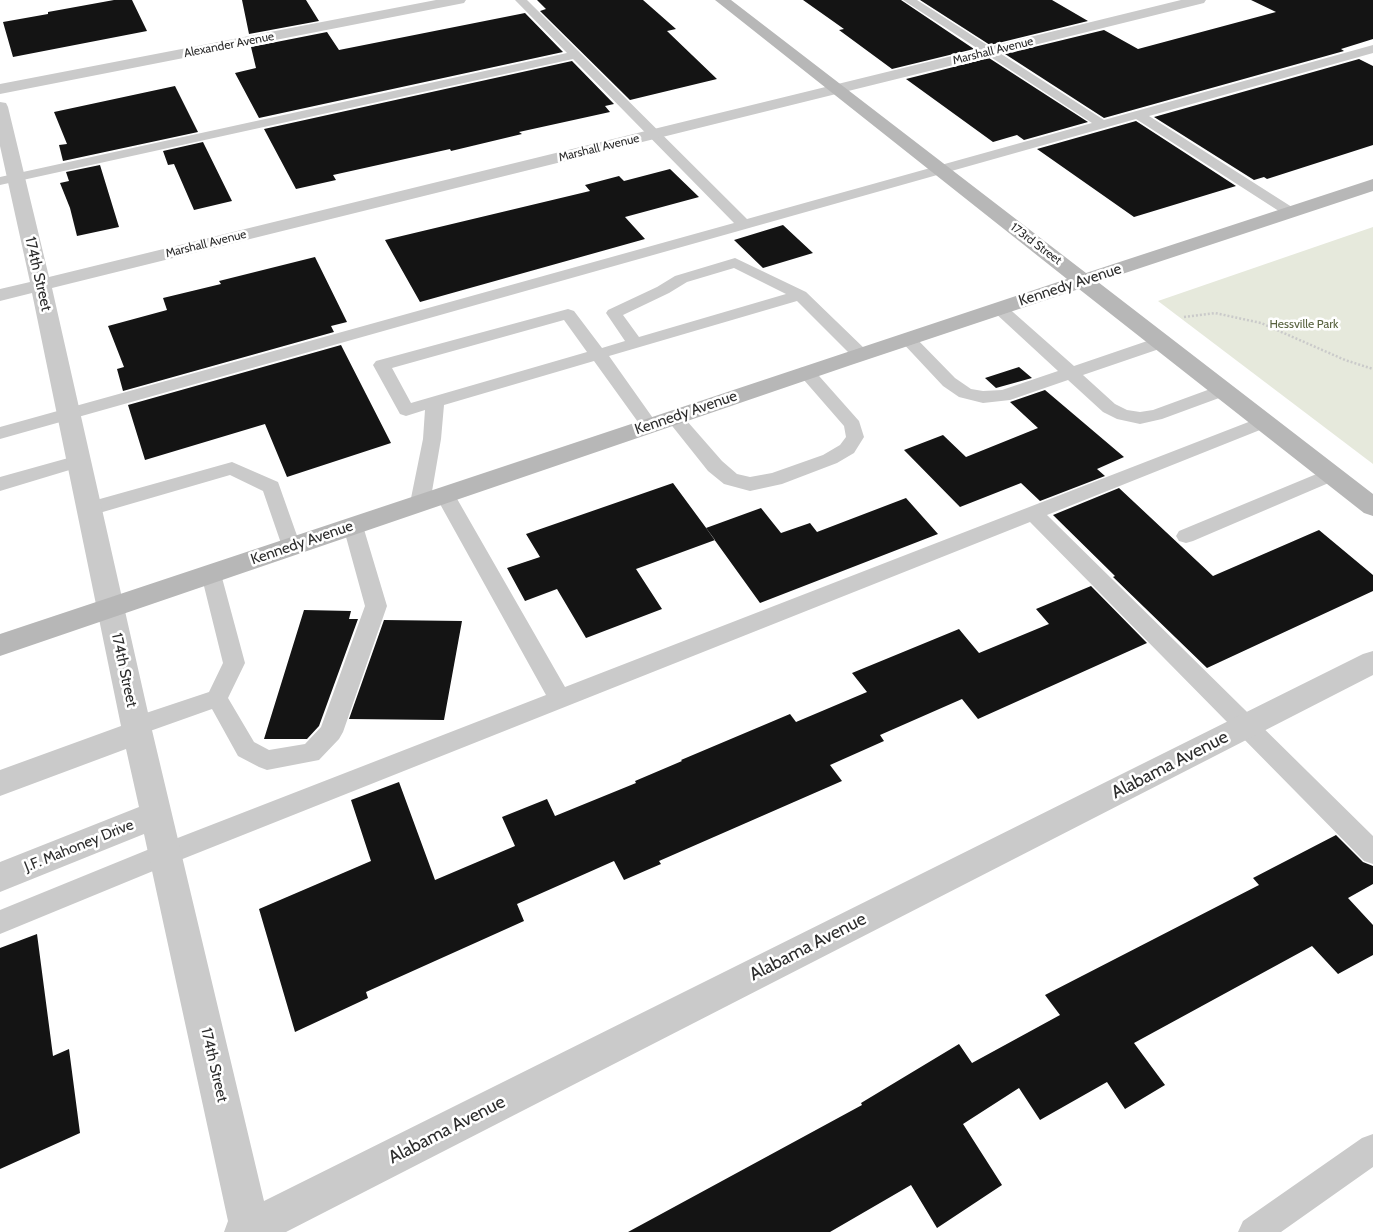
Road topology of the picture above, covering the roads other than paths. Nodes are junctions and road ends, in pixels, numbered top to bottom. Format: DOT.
graph roads {
  1 [pos="459,0"];
  2 [pos="521,0"];
  3 [pos="722,0"];
  4 [pos="909,0"];
  5 [pos="1199,0"];
  6 [pos="1373,49"];
  7 [pos="989,52"];
  8 [pos="576,55"];
  9 [pos="0,89"];
  10 [pos="837,89"];
  11 [pos="0,107"];
  12 [pos="1138,115"];
  13 [pos="1103,125"];
  14 [pos="654,134"];
  15 [pos="940,171"];
  16 [pos="8,179"];
  17 [pos="1373,185"];
  18 [pos="1290,212"];
  19 [pos="744,226"];
  20 [pos="1083,280"];
  21 [pos="40,285"];
  22 [pos="0,295"];
  23 [pos="800,295"];
  24 [pos="999,308"];
  25 [pos="907,339"];
  26 [pos="1162,342"];
  27 [pos="635,344"];
  28 [pos="598,354"];
  29 [pos="860,354"];
  30 [pos="806,372"];
  31 [pos="1072,373"];
  32 [pos="1224,390"];
  33 [pos="435,402"];
  34 [pos="70,414"];
  35 [pos="674,417"];
  36 [pos="1264,422"];
  37 [pos="649,425"];
  38 [pos="0,433"];
  39 [pos="79,461"];
  40 [pos="1331,474"];
  41 [pos="0,484"];
  42 [pos="445,495"];
  43 [pos="420,503"];
  44 [pos="1373,507"];
  45 [pos="89,509"];
  46 [pos="1033,512"];
  47 [pos="353,526"];
  48 [pos="1186,536"];
  49 [pos="291,547"];
  50 [pos="211,574"];
  51 [pos="111,608"];
  52 [pos="0,645"];
  53 [pos="1373,662"];
  54 [pos="217,698"];
  55 [pos="560,699"];
  56 [pos="1247,726"];
  57 [pos="137,729"];
  58 [pos="0,783"];
  59 [pos="157,814"];
  60 [pos="1373,853"];
  61 [pos="166,854"];
  62 [pos="0,877"];
  63 [pos="0,922"];
  64 [pos="1373,1149"];
  65 [pos="248,1231"];
  66 [pos="1254,1232"];
  1 -- 9 [label="street, Alexander Avenue"];
  2 -- 8 [label="lane"];
  3 -- 10 [label="main road, 173rd Street"];
  4 -- 7 [label="lane"];
  5 -- 7 [label="street, Marshall Avenue"];
  6 -- 12 [label="lane"];
  7 -- 10 [label="street, Marshall Avenue"];
  7 -- 13 [label="lane"];
  8 -- 14 [label="lane"];
  8 -- 16 [label="lane"];
  10 -- 14 [label="street, Marshall Avenue"];
  10 -- 15 [label="main road, 173rd Street"];
  11 -- 16 [label="street, 174th Street"];
  12 -- 13 [label="lane"];
  12 -- 18 [label="lane"];
  13 -- 15 [label="lane"];
  14 -- 19 [label="lane"];
  14 -- 21 [label="street, Marshall Avenue"];
  15 -- 19 [label="lane"];
  15 -- 20 [label="main road, 173rd Street"];
  16 -- 21 [label="street, 174th Street"];
  17 -- 18 [label="main road, Kennedy Avenue"];
  18 -- 20 [label="main road, Kennedy Avenue"];
  19 -- 34 [label="lane"];
  20 -- 24 [label="main road, Kennedy Avenue"];
  20 -- 26 [label="main road, 173rd Street"];
  21 -- 22 [label="street, Marshall Avenue"];
  21 -- 34 [label="street, 174th Street"];
  23 -- 27 [label="lane"];
  23 -- 27 [label="lane"];
  23 -- 29 [label="lane"];
  24 -- 25 [label="main road, Kennedy Avenue"];
  24 -- 31 [label="lane"];
  25 -- 29 [label="main road, Kennedy Avenue"];
  25 -- 31 [label="lane"];
  26 -- 31 [label="lane"];
  26 -- 32 [label="main road, 173rd Street"];
  27 -- 28 [label="lane"];
  28 -- 33 [label="lane"];
  28 -- 33 [label="lane"];
  28 -- 37 [label="lane"];
  29 -- 30 [label="main road, Kennedy Avenue"];
  30 -- 35 [label="main road, Kennedy Avenue"];
  30 -- 35 [label="lane"];
  31 -- 32 [label="lane"];
  32 -- 36 [label="main road, 173rd Street"];
  33 -- 43 [label="lane"];
  34 -- 38 [label="lane"];
  34 -- 39 [label="street, 174th Street"];
  35 -- 37 [label="main road, Kennedy Avenue"];
  36 -- 40 [label="main road, 173rd Street"];
  36 -- 46 [label="lane"];
  37 -- 42 [label="main road, Kennedy Avenue"];
  39 -- 41 [label="lane"];
  39 -- 45 [label="street, 174th Street"];
  40 -- 44 [label="main road, 173rd Street"];
  40 -- 48 [label="lane"];
  42 -- 43 [label="main road, Kennedy Avenue"];
  42 -- 55 [label="lane"];
  43 -- 47 [label="main road, Kennedy Avenue"];
  45 -- 49 [label="lane"];
  45 -- 51 [label="street, 174th Street"];
  46 -- 55 [label="lane"];
  46 -- 56 [label="lane"];
  47 -- 49 [label="main road, Kennedy Avenue"];
  47 -- 54 [label="lane"];
  49 -- 50 [label="main road, Kennedy Avenue"];
  50 -- 51 [label="main road, Kennedy Avenue"];
  50 -- 54 [label="lane"];
  51 -- 52 [label="main road, Kennedy Avenue"];
  51 -- 57 [label="street, 174th Street"];
  53 -- 56 [label="street, Alabama Avenue"];
  54 -- 57 [label="lane"];
  55 -- 61 [label="lane"];
  56 -- 60 [label="lane"];
  56 -- 65 [label="street, Alabama Avenue"];
  57 -- 58 [label="street"];
  57 -- 59 [label="street, 174th Street"];
  59 -- 61 [label="street, 174th Street"];
  59 -- 62 [label="street, J.F. Mahoney Drive"];
  61 -- 63 [label="lane"];
  61 -- 65 [label="street, 174th Street"];
  64 -- 66 [label="lane"];
}
